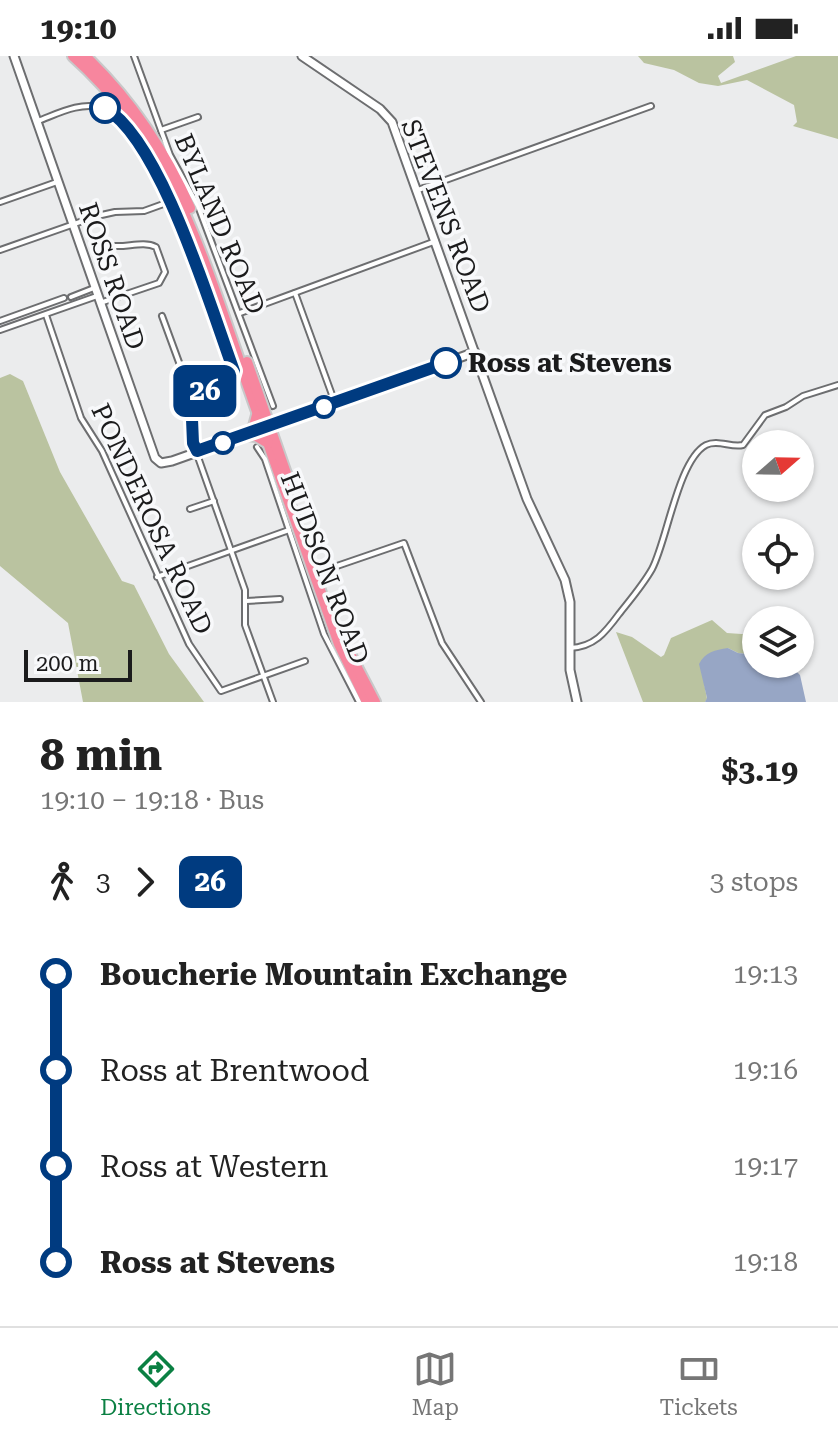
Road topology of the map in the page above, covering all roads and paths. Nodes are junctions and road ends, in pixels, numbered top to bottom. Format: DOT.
graph roads {
  1 [pos="14,56"];
  2 [pos="73,56"];
  3 [pos="85,56"];
  4 [pos="134,56"];
  5 [pos="302,56"];
  6 [pos="651,106"];
  7 [pos="198,117"];
  8 [pos="38,121"];
  9 [pos="161,130"];
  10 [pos="57,182"];
  11 [pos="418,190"];
  12 [pos="170,201"];
  13 [pos="0,202"];
  14 [pos="72,224"];
  15 [pos="436,241"];
  16 [pos="115,246"];
  17 [pos="0,250"];
  18 [pos="295,293"];
  19 [pos="97,296"];
  20 [pos="71,297"];
  21 [pos="64,298"];
  22 [pos="39,307"];
  23 [pos="240,313"];
  24 [pos="44,315"];
  25 [pos="162,316"];
  26 [pos="0,321"];
  27 [pos="0,330"];
  28 [pos="475,352"];
  29 [pos="838,385"];
  30 [pos="191,395"];
  31 [pos="335,403"];
  32 [pos="265,411"];
  33 [pos="271,427"];
  34 [pos="247,435"];
  35 [pos="266,443"];
  36 [pos="197,451"];
  37 [pos="214,501"];
  38 [pos="190,509"];
  39 [pos="289,530"];
  40 [pos="231,551"];
  41 [pos="334,567"];
  42 [pos="157,577"];
  43 [pos="280,599"];
  44 [pos="245,601"];
  45 [pos="570,648"];
  46 [pos="305,661"];
  47 [pos="264,675"];
  48 [pos="273,702"];
  49 [pos="359,702"];
  50 [pos="367,702"];
  51 [pos="375,702"];
  52 [pos="481,702"];
  53 [pos="577,702"];
  1 -- 8 [label="street, ROSS ROAD"];
  2 -- 32 [label="highway"];
  3 -- 32 [label="highway"];
  4 -- 9 [label="street, BYLAND ROAD"];
  5 -- 11 [label="street, STEVENS ROAD"];
  6 -- 11 [label="street"];
  7 -- 9 [label="street"];
  8 -- 10 [label="street, ROSS ROAD"];
  8 -- 12 [label="street"];
  9 -- 23 [label="street, BYLAND ROAD"];
  10 -- 13 [label="street"];
  10 -- 14 [label="street, ROSS ROAD"];
  11 -- 15 [label="street, STEVENS ROAD"];
  12 -- 14 [label="street"];
  12 -- 30 [label="street"];
  14 -- 17 [label="street"];
  14 -- 19 [label="street, ROSS ROAD"];
  15 -- 18 [label="street"];
  15 -- 28 [label="street, STEVENS ROAD"];
  16 -- 19 [label="street"];
  18 -- 23 [label="street"];
  18 -- 31 [label="street"];
  19 -- 20 [label="street"];
  19 -- 24 [label="street"];
  19 -- 36 [label="street, ROSS ROAD"];
  21 -- 22 [label="street"];
  22 -- 24 [label="street, PONDEROSA ROAD"];
  22 -- 26 [label="street"];
  23 -- 32 [label="street, BYLAND ROAD"];
  24 -- 27 [label="street"];
  24 -- 42 [label="street, PONDEROSA ROAD"];
  25 -- 30 [label="street"];
  28 -- 31 [label="street, ROSS ROAD"];
  28 -- 45 [label="street, STEVENS ROAD"];
  29 -- 45 [label="street"];
  30 -- 36 [label="street"];
  31 -- 33 [label="street, ROSS ROAD"];
  32 -- 33 [label="highway"];
  32 -- 33 [label="highway"];
  32 -- 34 [label="highway"];
  33 -- 34 [label="street, ROSS ROAD"];
  33 -- 35 [label="highway"];
  33 -- 35 [label="highway"];
  34 -- 35 [label="highway"];
  34 -- 36 [label="street, ROSS ROAD"];
  35 -- 39 [label="street, HUDSON ROAD"];
  35 -- 50 [label="highway"];
  35 -- 51 [label="highway"];
  36 -- 37 [label="street"];
  37 -- 38 [label="street"];
  37 -- 40 [label="street"];
  39 -- 40 [label="street"];
  39 -- 49 [label="street, HUDSON ROAD"];
  40 -- 42 [label="street"];
  40 -- 44 [label="street"];
  41 -- 52 [label="street"];
  42 -- 47 [label="street, PONDEROSA ROAD"];
  43 -- 44 [label="street"];
  44 -- 47 [label="street"];
  45 -- 53 [label="street, STEVENS ROAD"];
  46 -- 47 [label="street"];
  47 -- 48 [label="street"];
}
